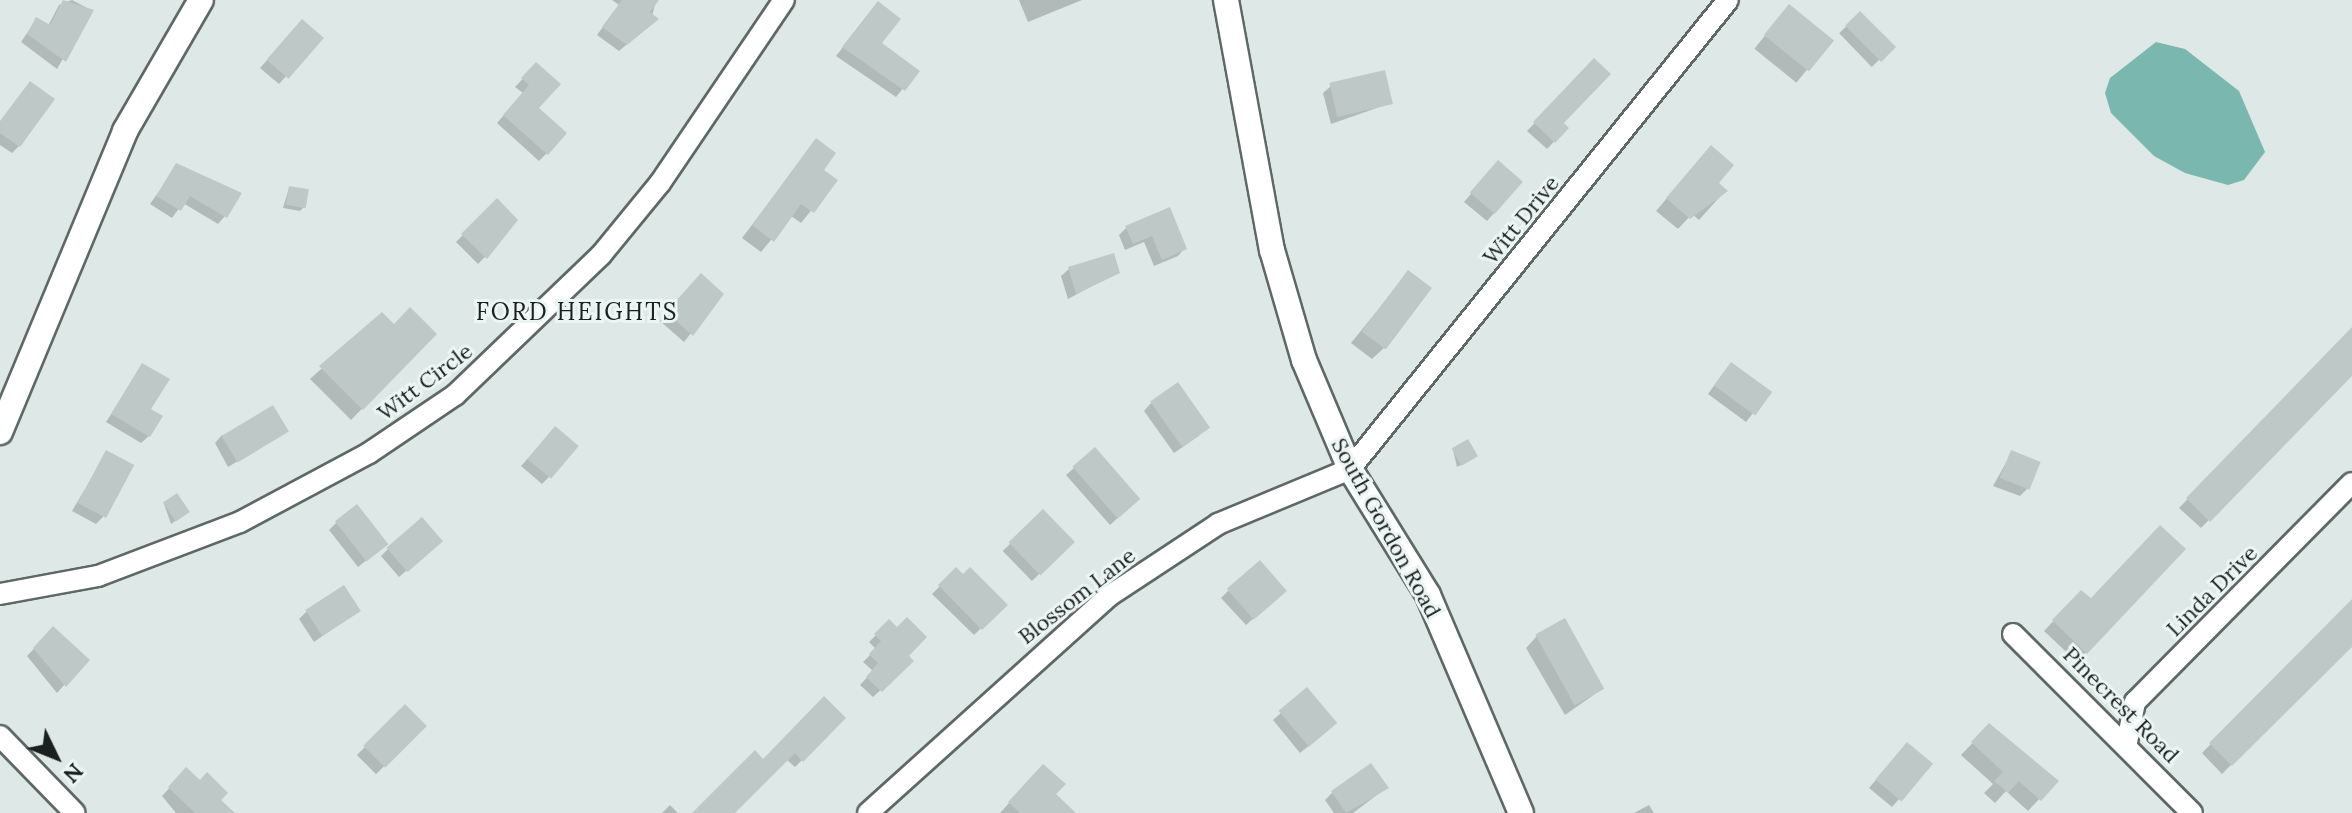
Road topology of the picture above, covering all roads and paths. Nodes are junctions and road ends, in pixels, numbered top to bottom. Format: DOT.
graph roads {
  1 [pos="201,0"];
  2 [pos="784,0"];
  3 [pos="1226,0"];
  4 [pos="1728,0"];
  5 [pos="0,432"];
  6 [pos="1350,469"];
  7 [pos="2352,483"];
  8 [pos="0,594"];
  9 [pos="2013,634"];
  10 [pos="0,736"];
  11 [pos="2127,742"];
  12 [pos="75,813"];
  13 [pos="868,813"];
  14 [pos="1521,813"];
  15 [pos="2192,813"];
  1 -- 5 [label="street"];
  2 -- 8 [label="street, Witt Circle"];
  3 -- 6 [label="street, South Gordon Road"];
  4 -- 6 [label="street, Witt Drive"];
  6 -- 13 [label="street, Blossom Lane"];
  6 -- 14 [label="street, South Gordon Road"];
  7 -- 11 [label="street, Linda Drive"];
  9 -- 11 [label="street, Pinecrest Road"];
  10 -- 12 [label="street"];
  11 -- 15 [label="street, Pinecrest Road"];
}
